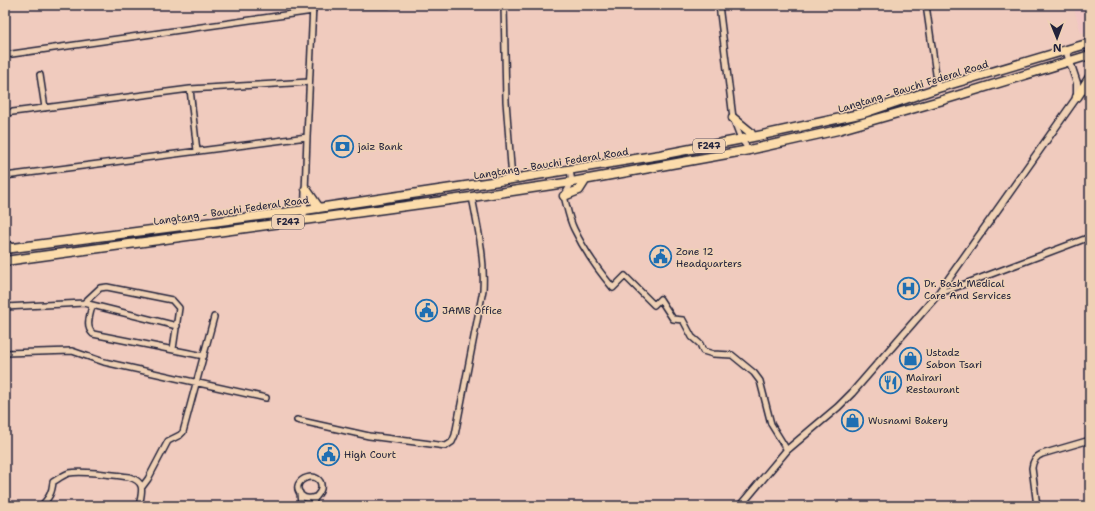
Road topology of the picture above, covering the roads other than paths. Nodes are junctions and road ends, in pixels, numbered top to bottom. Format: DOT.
graph roads {
  1 [pos="388,5"];
  2 [pos="504,5"];
  3 [pos="719,5"];
  4 [pos="926,5"];
  5 [pos="313,7"];
  6 [pos="1090,43"];
  7 [pos="1066,50"];
  8 [pos="5,55"];
  9 [pos="1090,55"];
  10 [pos="1070,61"];
  11 [pos="40,74"];
  12 [pos="1090,77"];
  13 [pos="309,82"];
  14 [pos="938,88"];
  15 [pos="190,89"];
  16 [pos="1077,97"];
  17 [pos="45,108"];
  18 [pos="5,113"];
  19 [pos="733,118"];
  20 [pos="753,137"];
  21 [pos="307,138"];
  22 [pos="741,139"];
  23 [pos="749,150"];
  24 [pos="198,151"];
  25 [pos="570,170"];
  26 [pos="5,176"];
  27 [pos="586,179"];
  28 [pos="512,180"];
  29 [pos="572,182"];
  30 [pos="306,189"];
  31 [pos="564,196"];
  32 [pos="472,197"];
  33 [pos="319,208"];
  34 [pos="305,210"];
  35 [pos="304,220"];
  36 [pos="1090,237"];
  37 [pos="82,240"];
  38 [pos="5,241"];
  39 [pos="8,249"];
  40 [pos="84,251"];
  41 [pos="5,261"];
  42 [pos="938,294"];
  43 [pos="84,303"];
  44 [pos="92,306"];
  45 [pos="5,307"];
  46 [pos="214,317"];
  47 [pos="177,326"];
  48 [pos="173,350"];
  49 [pos="5,353"];
  50 [pos="204,356"];
  51 [pos="197,383"];
  52 [pos="266,398"];
  53 [pos="297,420"];
  54 [pos="1090,440"];
  55 [pos="787,450"];
  56 [pos="142,487"];
  57 [pos="300,493"];
  58 [pos="315,497"];
  59 [pos="5,504"];
  60 [pos="9,506"];
  61 [pos="41,506"];
  62 [pos="139,506"];
  63 [pos="301,506"];
  64 [pos="313,506"];
  65 [pos="740,506"];
  66 [pos="1037,506"];
  1 -- 5 [label="street"];
  2 -- 28 [label="street"];
  3 -- 19 [label="street"];
  4 -- 14 [label="street"];
  5 -- 8 [label="street"];
  5 -- 13 [label="street"];
  6 -- 7 [label="main road, Langtang - Bauchi Federal Road / F247"];
  7 -- 10 [label="street"];
  7 -- 14 [label="main road, Langtang - Bauchi Federal Road / F247"];
  9 -- 10 [label="main road, Langtang - Bauchi Federal Road / F247"];
  10 -- 16 [label="street"];
  10 -- 23 [label="main road, Langtang - Bauchi Federal Road / F247"];
  11 -- 17 [label="street"];
  12 -- 16 [label="main road"];
  13 -- 15 [label="street"];
  13 -- 21 [label="street"];
  14 -- 20 [label="main road, Langtang - Bauchi Federal Road / F247"];
  15 -- 17 [label="street"];
  15 -- 24 [label="street"];
  16 -- 42 [label="street"];
  17 -- 18 [label="street"];
  19 -- 20 [label="main road"];
  19 -- 22 [label="street"];
  20 -- 22 [label="main road, Langtang - Bauchi Federal Road / F247"];
  21 -- 24 [label="street"];
  21 -- 30 [label="street"];
  22 -- 23 [label="street"];
  22 -- 25 [label="main road, Langtang - Bauchi Federal Road / F247"];
  23 -- 27 [label="main road, Langtang - Bauchi Federal Road / F247"];
  24 -- 26 [label="street"];
  25 -- 28 [label="main road, Langtang - Bauchi Federal Road / F247"];
  25 -- 29 [label="street"];
  27 -- 29 [label="main road, Langtang - Bauchi Federal Road / F247"];
  27 -- 31 [label="main road"];
  28 -- 33 [label="main road, Langtang - Bauchi Federal Road / F247"];
  29 -- 31 [label="street"];
  29 -- 32 [label="main road, Langtang - Bauchi Federal Road / F247"];
  30 -- 33 [label="main road"];
  30 -- 34 [label="street"];
  31 -- 55 [label="street"];
  32 -- 35 [label="main road, Langtang - Bauchi Federal Road / F247"];
  32 -- 53 [label="street"];
  33 -- 34 [label="main road, Langtang - Bauchi Federal Road / F247"];
  34 -- 35 [label="street"];
  34 -- 37 [label="main road, Langtang - Bauchi Federal Road / F247"];
  35 -- 40 [label="main road, Langtang - Bauchi Federal Road / F247"];
  36 -- 42 [label="street"];
  37 -- 39 [label="main road, Langtang - Bauchi Federal Road / F247"];
  37 -- 40 [label="main road"];
  38 -- 39 [label="street"];
  40 -- 41 [label="main road, Langtang - Bauchi Federal Road / F247"];
  42 -- 55 [label="street"];
  43 -- 44 [label="street"];
  43 -- 45 [label="street"];
  43 -- 47 [label="street"];
  44 -- 47 [label="street"];
  44 -- 48 [label="street"];
  46 -- 50 [label="street"];
  47 -- 48 [label="street"];
  48 -- 50 [label="street"];
  49 -- 51 [label="street"];
  50 -- 51 [label="street"];
  51 -- 52 [label="street"];
  51 -- 56 [label="street"];
  54 -- 66 [label="street"];
  55 -- 65 [label="street"];
  56 -- 61 [label="street"];
  56 -- 62 [label="street"];
  57 -- 58 [label="street"];
  57 -- 58 [label="street"];
  57 -- 63 [label="street"];
  58 -- 64 [label="street"];
  59 -- 60 [label="street"];
}
